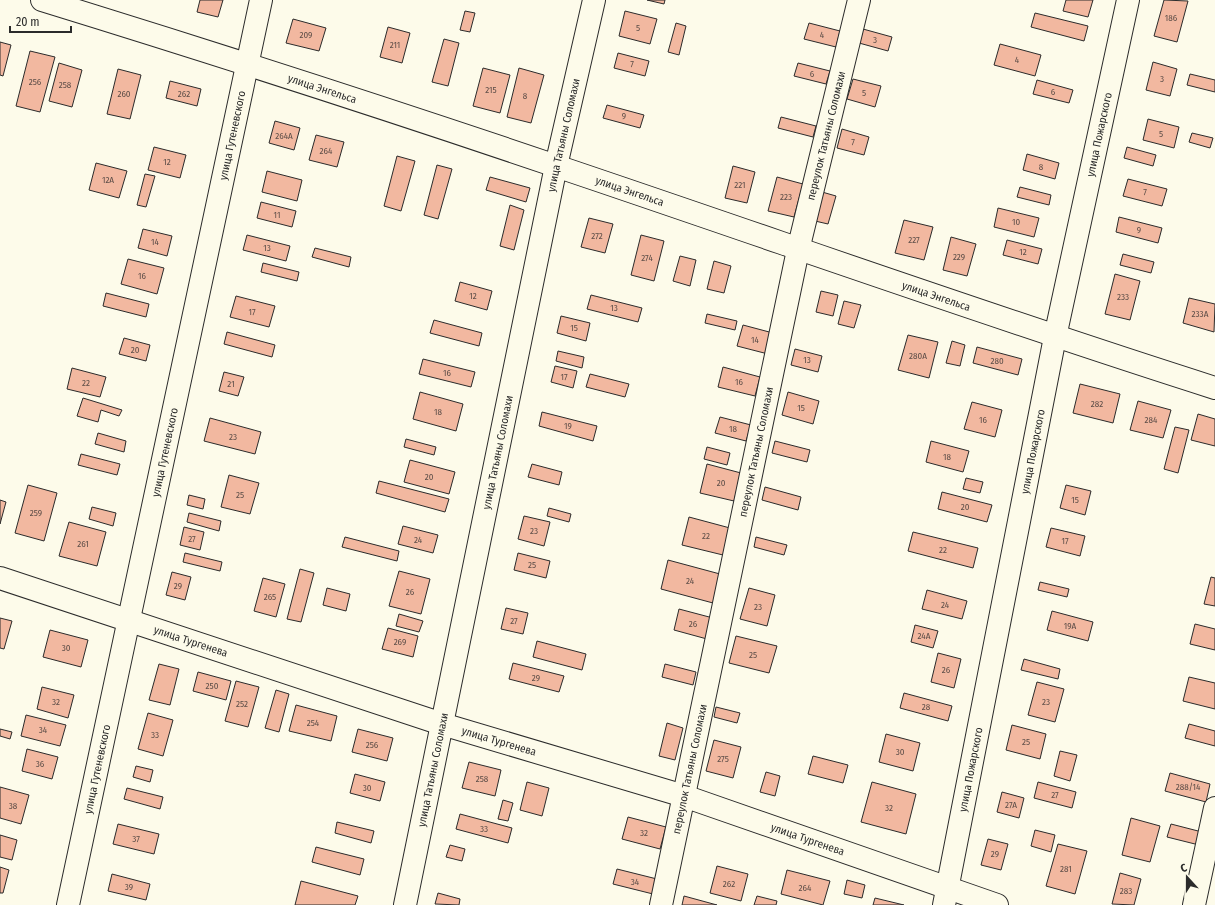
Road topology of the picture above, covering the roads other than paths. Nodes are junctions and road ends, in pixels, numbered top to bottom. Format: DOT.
graph roads {
  1 [pos="42,0"];
  2 [pos="261,0"];
  3 [pos="594,0"];
  4 [pos="859,0"];
  5 [pos="1128,0"];
  6 [pos="248,64"];
  7 [pos="556,166"];
  8 [pos="798,250"];
  9 [pos="1056,337"];
  10 [pos="1215,388"];
  11 [pos="0,578"];
  12 [pos="130,620"];
  13 [pos="442,724"];
  14 [pos="684,796"];
  15 [pos="1215,808"];
  16 [pos="946,897"];
  17 [pos="68,905"];
  18 [pos="405,905"];
  19 [pos="661,905"];
  20 [pos="997,905"];
  21 [pos="1194,905"];
  1 -- 6 [label="street, улица Энгельса"];
  2 -- 6 [label="street, улица Гутеневского"];
  3 -- 7 [label="street, улица Татьяны Соломахи"];
  4 -- 8 [label="street, переулок Татьяны Соломахи"];
  5 -- 9 [label="street, улица Пожарского"];
  6 -- 7 [label="street, улица Энгельса"];
  6 -- 12 [label="street, улица Гутеневского"];
  7 -- 8 [label="street, улица Энгельса"];
  7 -- 13 [label="street, улица Татьяны Соломахи"];
  8 -- 9 [label="street, улица Энгельса"];
  8 -- 14 [label="street, переулок Татьяны Соломахи"];
  9 -- 10 [label="street, улица Энгельса"];
  9 -- 16 [label="street, улица Пожарского"];
  11 -- 12 [label="street, улица Тургенева"];
  12 -- 13 [label="street, улица Тургенева"];
  12 -- 17 [label="street, улица Гутеневского"];
  13 -- 14 [label="street, улица Тургенева"];
  13 -- 18 [label="street, улица Татьяны Соломахи"];
  14 -- 16 [label="street, улица Тургенева"];
  14 -- 19 [label="street, переулок Татьяны Соломахи"];
  15 -- 21 [label="street"];
  16 -- 20 [label="street, улица Тургенева"];
}
